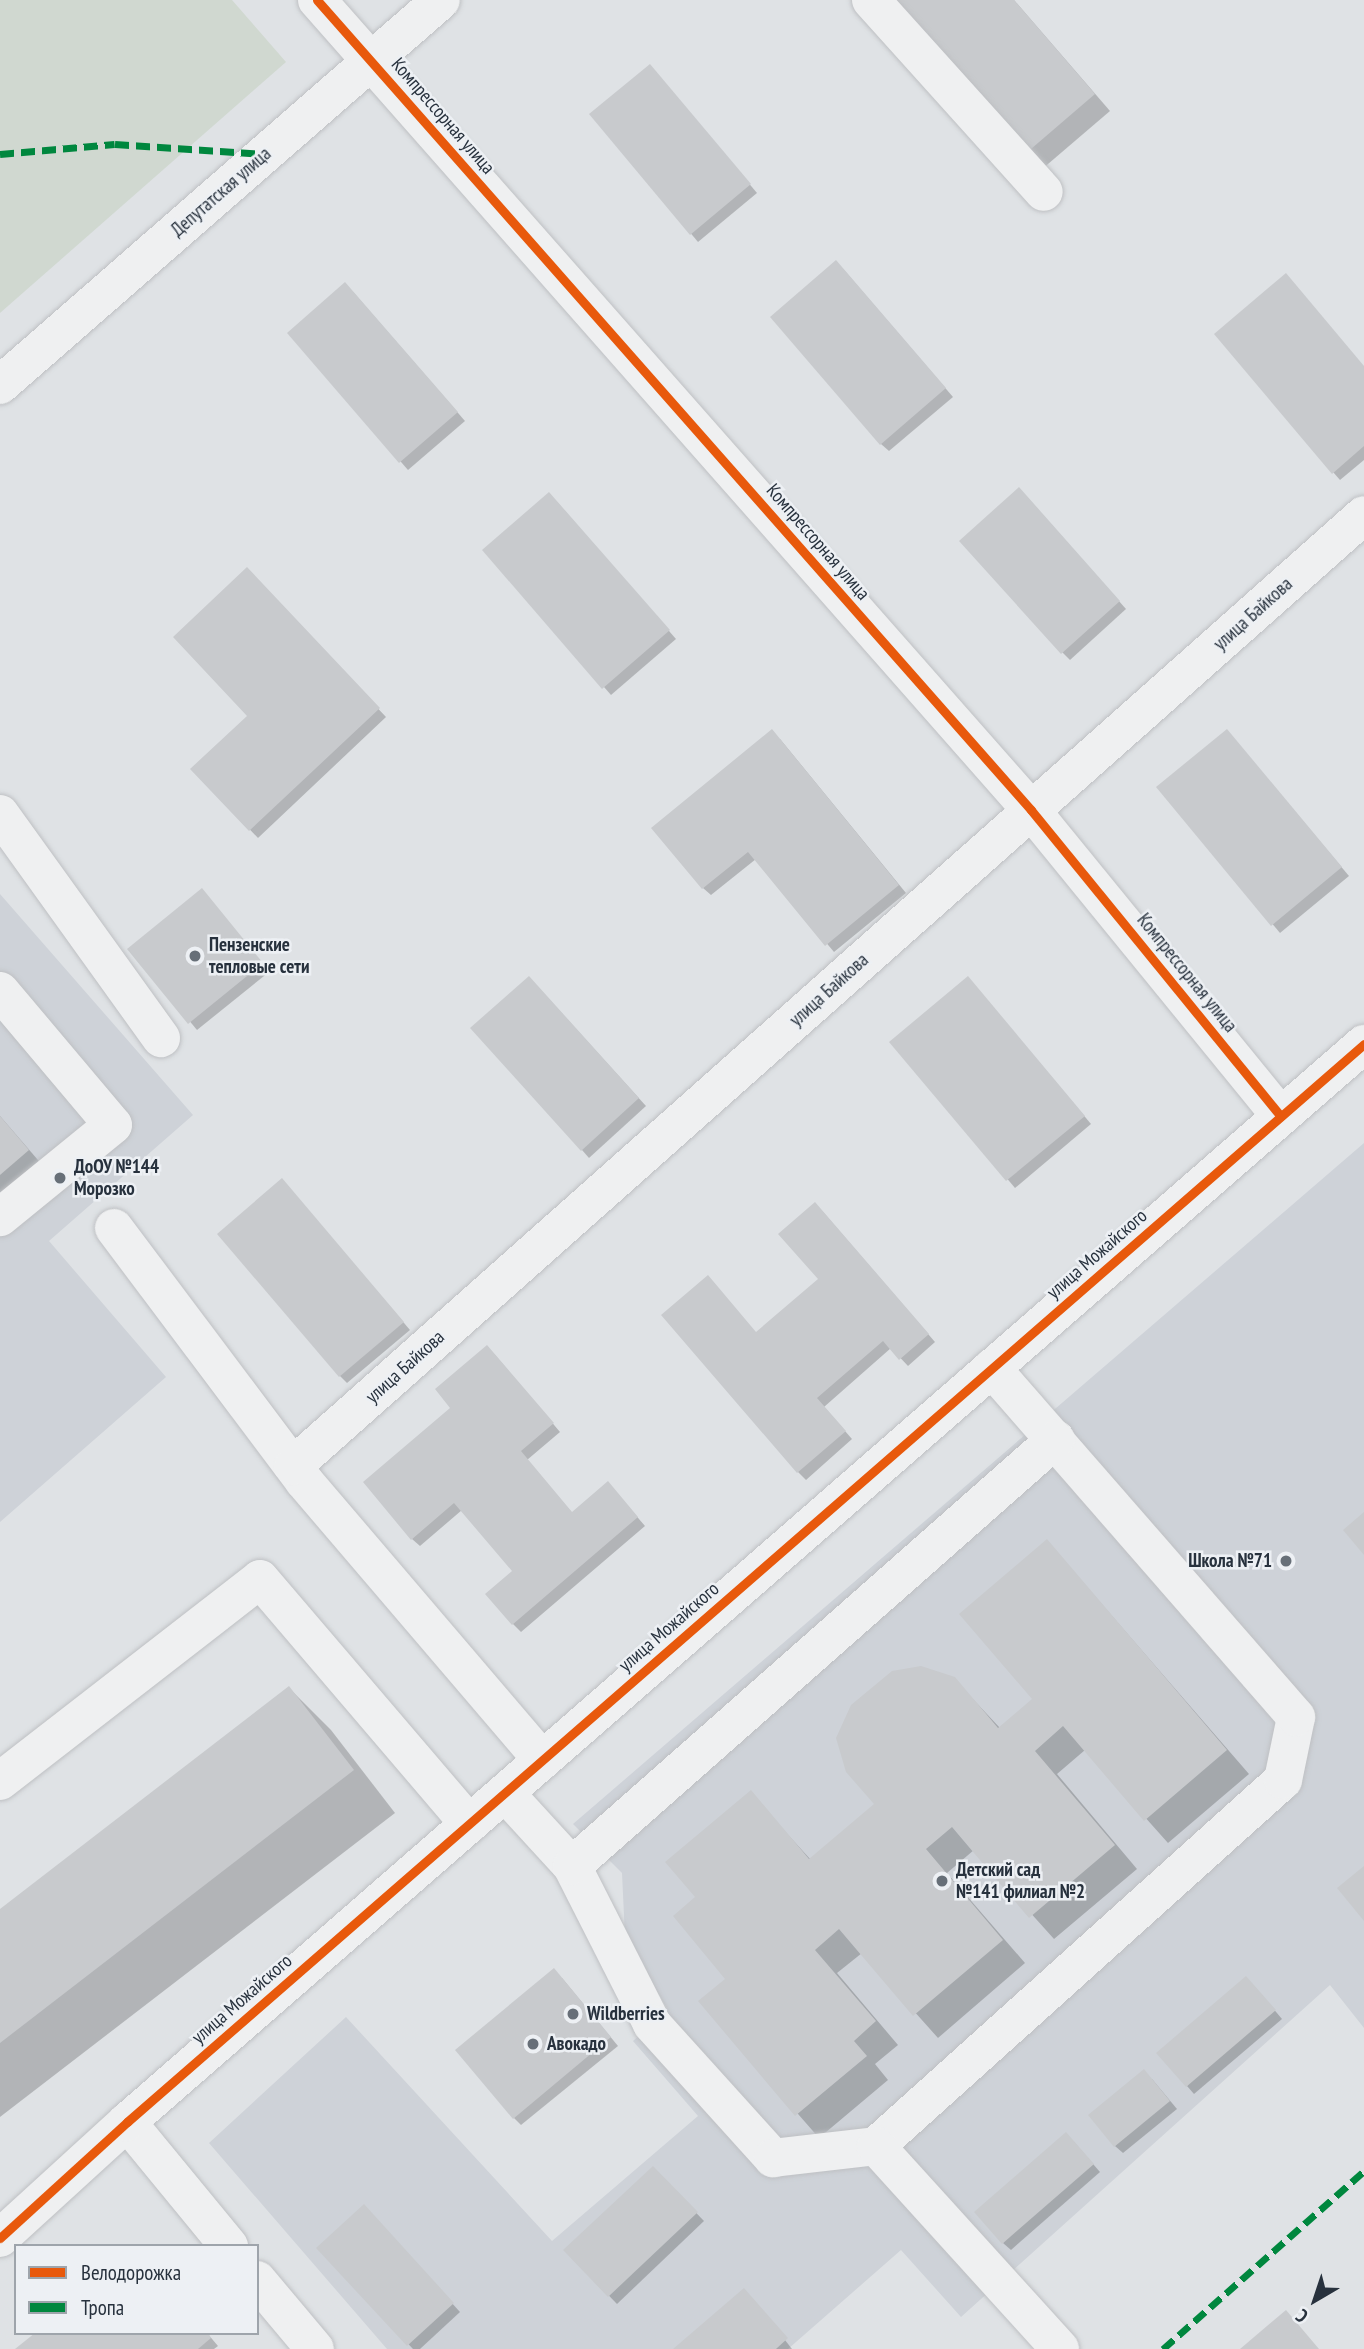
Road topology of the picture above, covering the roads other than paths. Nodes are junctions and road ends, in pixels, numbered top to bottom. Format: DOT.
graph roads {
  1 [pos="317,0"];
  2 [pos="441,0"];
  3 [pos="871,0"];
  4 [pos="371,61"];
  5 [pos="1044,192"];
  6 [pos="0,385"];
  7 [pos="1364,515"];
  8 [pos="1031,810"];
  9 [pos="0,814"];
  10 [pos="0,991"];
  11 [pos="161,1038"];
  12 [pos="1364,1044"];
  13 [pos="1282,1116"];
  14 [pos="0,1217"];
  15 [pos="114,1228"];
  16 [pos="992,1368"];
  17 [pos="1056,1439"];
  18 [pos="293,1466"];
  19 [pos="542,1760"];
  20 [pos="0,1782"];
  21 [pos="505,1793"];
  22 [pos="469,1824"];
  23 [pos="572,1866"];
  24 [pos="127,2122"];
  25 [pos="876,2146"];
  26 [pos="0,2238"];
  27 [pos="227,2244"];
  28 [pos="259,2282"];
  29 [pos="315,2349"];
  30 [pos="1060,2349"];
  1 -- 4 [label="street, Компрессорная улица"];
  2 -- 4 [label="street, Депутатская улица"];
  3 -- 5 [label="street"];
  4 -- 6 [label="street, Депутатская улица"];
  4 -- 8 [label="street, Компрессорная улица"];
  7 -- 8 [label="street, улица Байкова"];
  8 -- 13 [label="street, Компрессорная улица"];
  8 -- 18 [label="street, улица Байкова"];
  9 -- 11 [label="street"];
  10 -- 14 [label="street"];
  12 -- 13 [label="street, улица Можайского"];
  13 -- 16 [label="street, улица Можайского"];
  15 -- 18 [label="street"];
  16 -- 17 [label="street"];
  16 -- 19 [label="street, улица Можайского"];
  17 -- 23 [label="street"];
  17 -- 25 [label="street"];
  18 -- 19 [label="street"];
  19 -- 21 [label="street, улица Можайского"];
  20 -- 22 [label="street"];
  21 -- 22 [label="street, улица Можайского"];
  21 -- 23 [label="street"];
  22 -- 24 [label="street, улица Можайского"];
  23 -- 25 [label="street"];
  24 -- 26 [label="street, улица Можайского"];
  24 -- 27 [label="street"];
  25 -- 30 [label="street"];
  28 -- 29 [label="street"];
}
